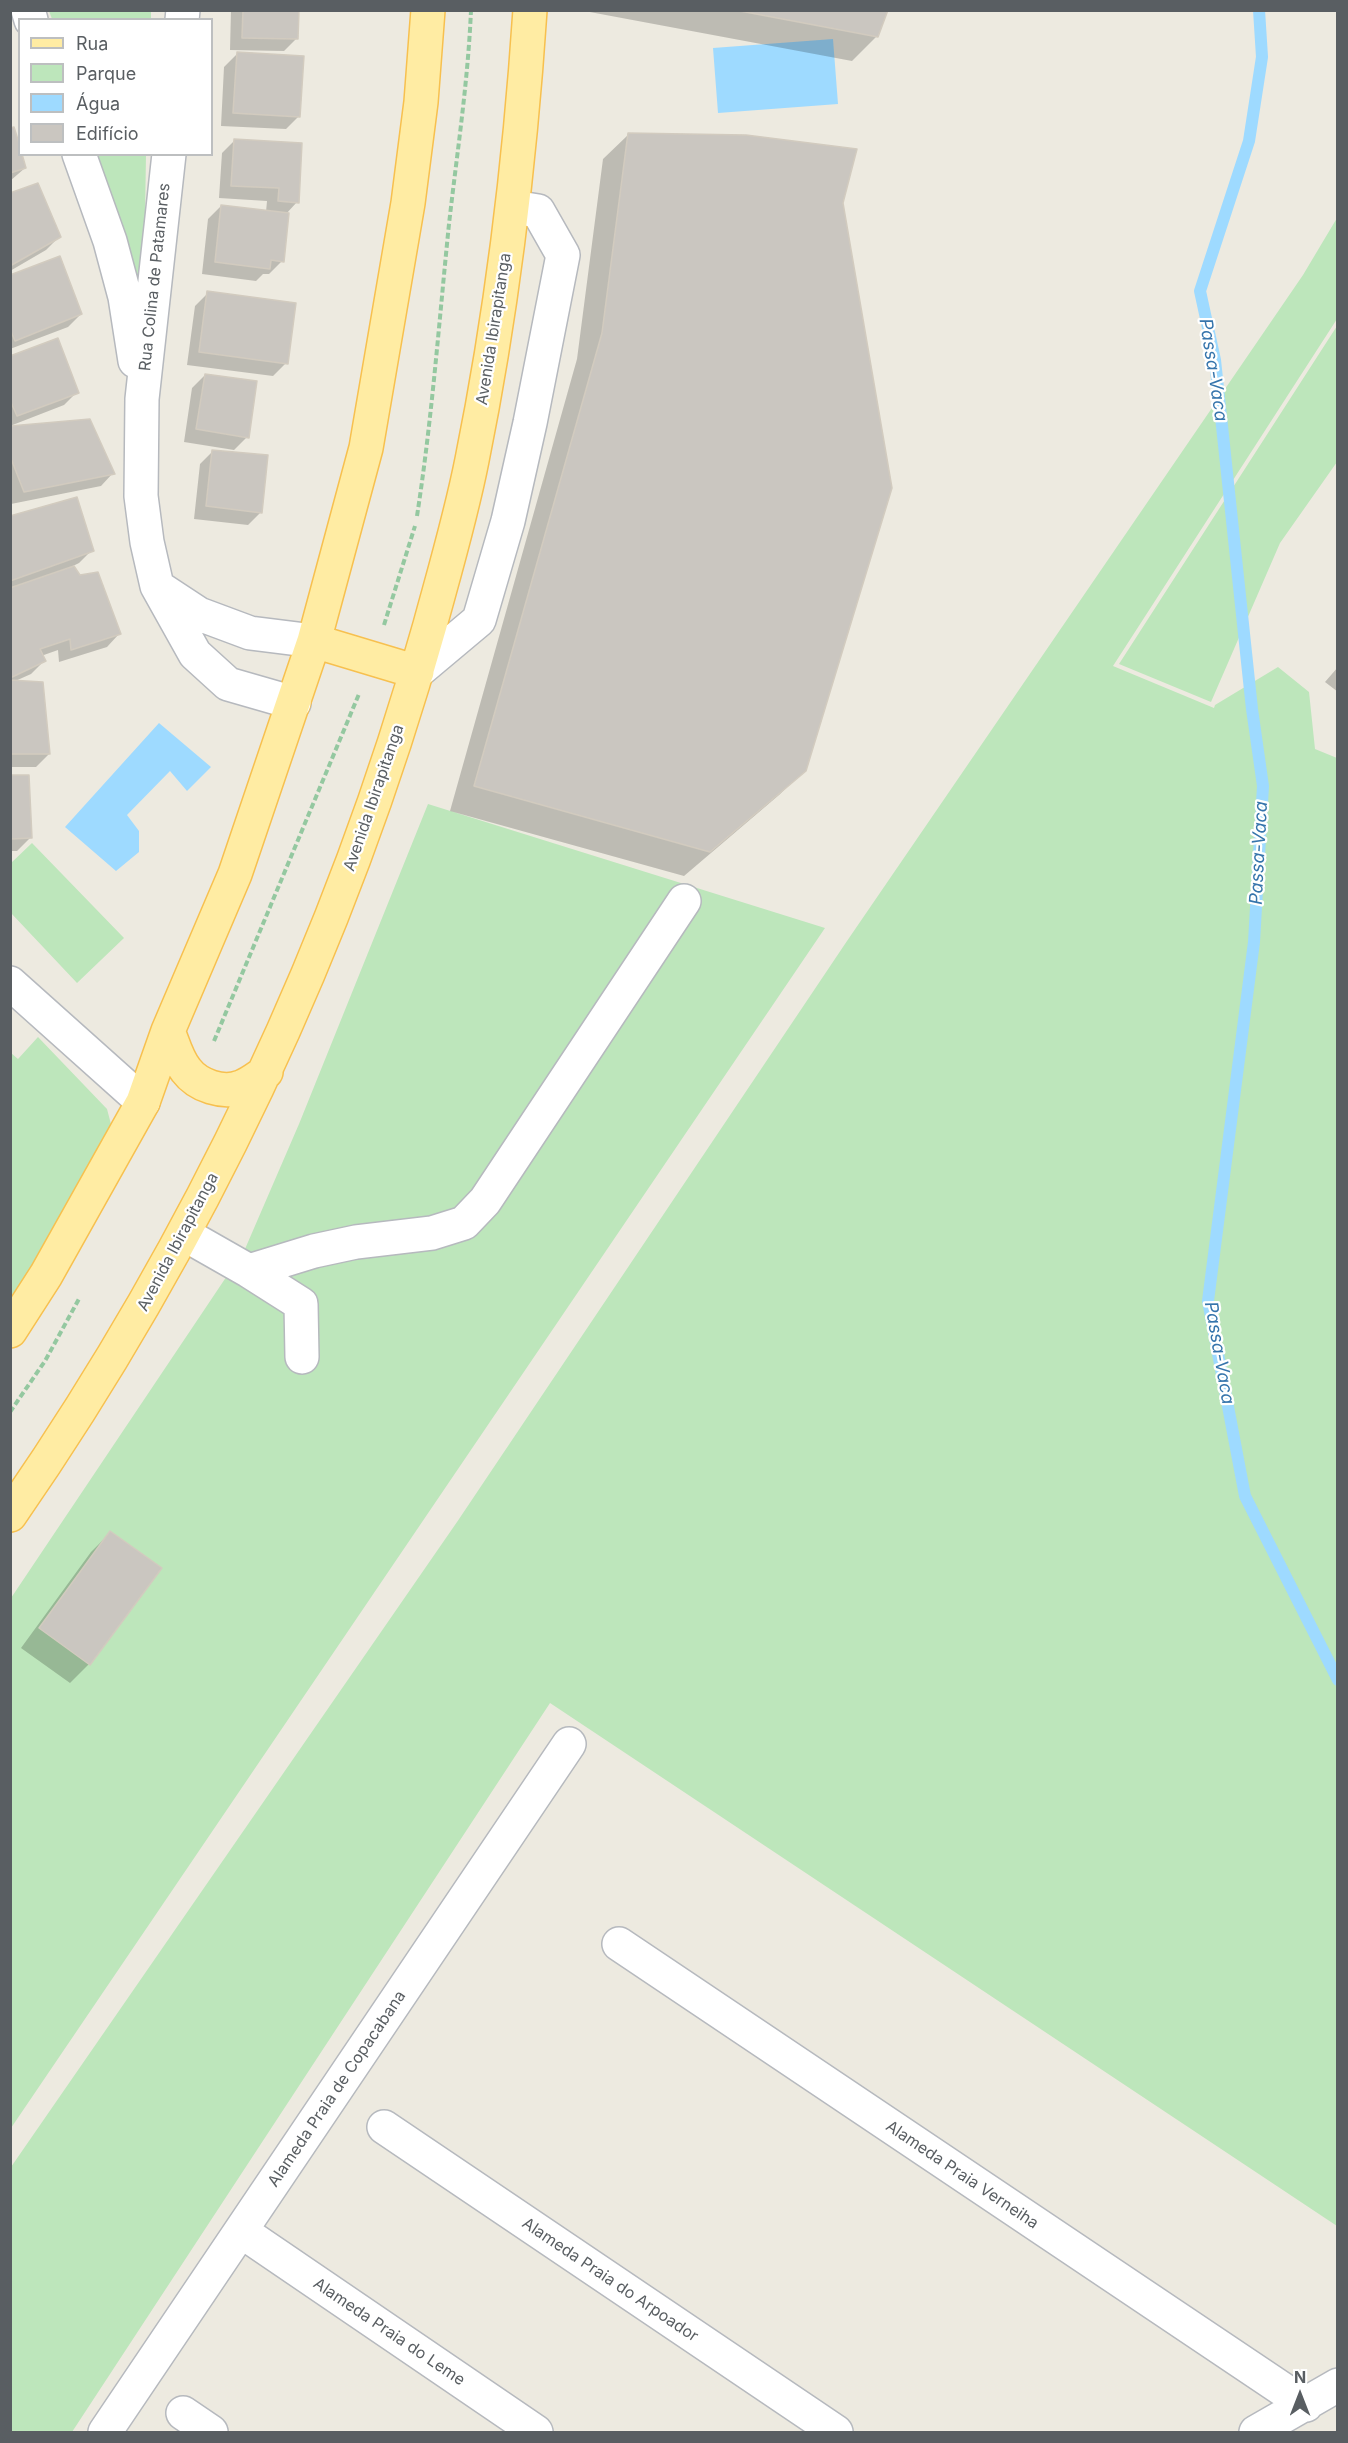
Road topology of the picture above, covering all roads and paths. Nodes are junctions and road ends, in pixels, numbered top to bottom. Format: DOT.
graph roads {
  1 [pos="428,10"];
  2 [pos="471,10"];
  3 [pos="530,10"];
  4 [pos="80,156"];
  5 [pos="169,156"];
  6 [pos="513,207"];
  7 [pos="142,399"];
  8 [pos="417,517"];
  9 [pos="157,586"];
  10 [pos="314,641"];
  11 [pos="417,672"];
  12 [pos="294,703"];
  13 [pos="684,901"];
  14 [pos="10,983"];
  15 [pos="168,1031"];
  16 [pos="266,1072"];
  17 [pos="143,1102"];
  18 [pos="184,1234"];
  19 [pos="249,1272"];
  20 [pos="10,1331"];
  21 [pos="302,1357"];
  22 [pos="10,1515"];
  23 [pos="569,1744"];
  24 [pos="619,1944"];
  25 [pos="384,2127"];
  26 [pos="242,2231"];
  27 [pos="1338,2385"];
  28 [pos="1306,2405"];
  29 [pos="183,2413"];
  30 [pos="105,2433"];
  31 [pos="211,2433"];
  32 [pos="536,2433"];
  33 [pos="836,2433"];
  34 [pos="1256,2433"];
  1 -- 10 [label="main road"];
  2 -- 8 [label="path"];
  3 -- 6 [label="main road, Avenida Ibirapitanga"];
  4 -- 7 [label="street, Rua Colina de Patamares"];
  5 -- 7 [label="street, Rua Colina de Patamares"];
  6 -- 11 [label="main road, Avenida Ibirapitanga"];
  6 -- 11 [label="street"];
  7 -- 9 [label="street, Rua Colina de Patamares"];
  9 -- 10 [label="street"];
  9 -- 12 [label="street, Rua Colina de Patamares"];
  10 -- 11 [label="main road"];
  10 -- 12 [label="main road"];
  11 -- 16 [label="main road, Avenida Ibirapitanga"];
  12 -- 15 [label="main road"];
  13 -- 19 [label="street"];
  14 -- 17 [label="street"];
  15 -- 16 [label="main road"];
  15 -- 17 [label="main road"];
  16 -- 18 [label="main road, Avenida Ibirapitanga"];
  17 -- 20 [label="main road"];
  18 -- 19 [label="street"];
  18 -- 22 [label="main road, Avenida Ibirapitanga"];
  19 -- 21 [label="street"];
  23 -- 26 [label="street, Alameda Praia de Copacabana"];
  24 -- 28 [label="street, Alameda Praia Verneiha"];
  25 -- 33 [label="street, Alameda Praia do Arpoador"];
  26 -- 30 [label="street, Alameda Praia de Copacabana"];
  26 -- 32 [label="street, Alameda Praia do Leme"];
  27 -- 28 [label="street"];
  28 -- 34 [label="street"];
  29 -- 31 [label="street"];
}
